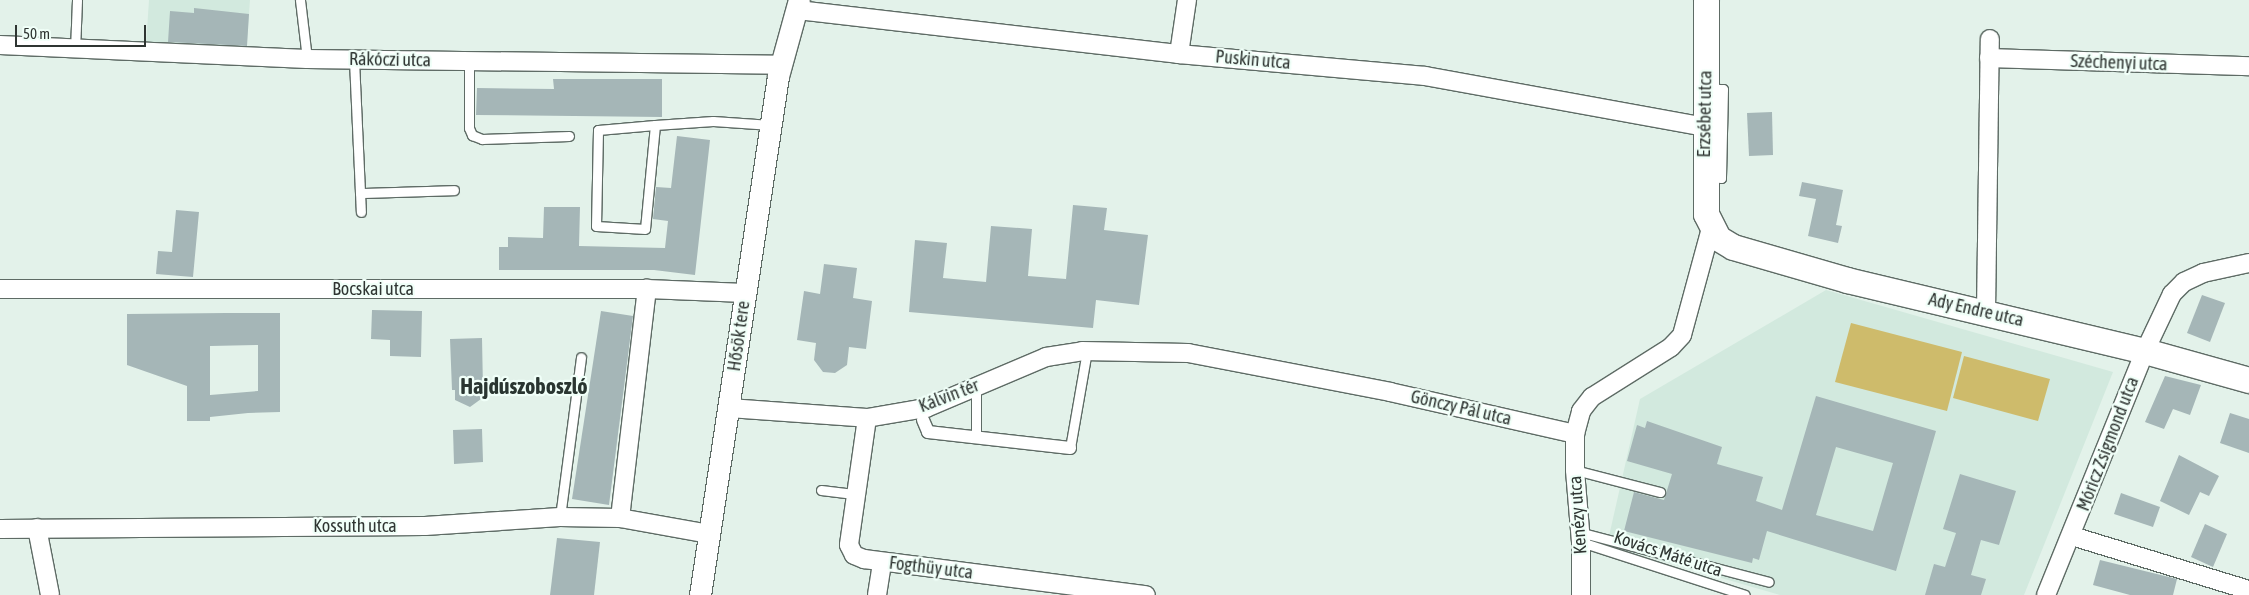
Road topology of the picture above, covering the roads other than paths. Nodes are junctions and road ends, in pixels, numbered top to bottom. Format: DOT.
graph roads {
  1 [pos="77,0"];
  2 [pos="300,0"];
  3 [pos="1187,0"];
  4 [pos="1706,0"];
  5 [pos="798,5"];
  6 [pos="1990,39"];
  7 [pos="0,45"];
  8 [pos="75,50"];
  9 [pos="1179,54"];
  10 [pos="1989,58"];
  11 [pos="307,59"];
  12 [pos="354,60"];
  13 [pos="469,61"];
  14 [pos="2249,66"];
  15 [pos="779,71"];
  16 [pos="1706,88"];
  17 [pos="656,125"];
  18 [pos="771,125"];
  19 [pos="1705,127"];
  20 [pos="569,136"];
  21 [pos="1705,176"];
  22 [pos="454,190"];
  23 [pos="360,193"];
  24 [pos="360,212"];
  25 [pos="1711,228"];
  26 [pos="2249,263"];
  27 [pos="0,289"];
  28 [pos="647,289"];
  29 [pos="745,292"];
  30 [pos="1986,312"];
  31 [pos="1087,351"];
  32 [pos="2144,351"];
  33 [pos="581,357"];
  34 [pos="2249,380"];
  35 [pos="976,386"];
  36 [pos="729,408"];
  37 [pos="867,418"];
  38 [pos="923,420"];
  39 [pos="1575,434"];
  40 [pos="976,437"];
  41 [pos="1070,448"];
  42 [pos="1575,470"];
  43 [pos="821,490"];
  44 [pos="1660,492"];
  45 [pos="856,494"];
  46 [pos="560,517"];
  47 [pos="620,518"];
  48 [pos="37,528"];
  49 [pos="0,529"];
  50 [pos="709,534"];
  51 [pos="2072,536"];
  52 [pos="1580,537"];
  53 [pos="885,562"];
  54 [pos="1769,582"];
  55 [pos="2249,590"];
  56 [pos="50,595"];
  57 [pos="700,595"];
  58 [pos="877,595"];
  59 [pos="1146,595"];
  60 [pos="1581,595"];
  61 [pos="1745,595"];
  62 [pos="2046,595"];
  1 -- 8 [label="lane"];
  2 -- 11 [label="lane"];
  3 -- 9 [label="street"];
  4 -- 16 [label="main road, Erzsébet utca"];
  5 -- 9 [label="street, Puskin utca"];
  5 -- 15 [label="street, Hősök tere"];
  6 -- 10 [label="street"];
  7 -- 8 [label="street, Rákóczi utca"];
  8 -- 11 [label="street, Rákóczi utca"];
  9 -- 19 [label="street, Puskin utca"];
  10 -- 14 [label="street, Széchenyi utca"];
  10 -- 30 [label="street"];
  11 -- 12 [label="street, Rákóczi utca"];
  12 -- 13 [label="street, Rákóczi utca"];
  12 -- 23 [label="lane"];
  13 -- 15 [label="street, Rákóczi utca"];
  13 -- 20 [label="lane"];
  15 -- 18 [label="street, Hősök tere"];
  16 -- 19 [label="main road, Erzsébet utca"];
  16 -- 21 [label="lane"];
  17 -- 17 [label="lane"];
  17 -- 18 [label="lane"];
  18 -- 29 [label="street, Hősök tere"];
  19 -- 21 [label="main road, Erzsébet utca"];
  21 -- 25 [label="main road, Erzsébet utca"];
  22 -- 23 [label="lane"];
  23 -- 24 [label="lane"];
  25 -- 30 [label="main road, Ady Endre utca"];
  25 -- 39 [label="street"];
  26 -- 32 [label="street, Móricz Zsigmond utca"];
  27 -- 28 [label="street, Bocskai utca"];
  28 -- 29 [label="street, Bocskai utca"];
  28 -- 47 [label="street"];
  29 -- 36 [label="street, Hősök tere"];
  30 -- 32 [label="main road, Ady Endre utca"];
  31 -- 35 [label="street, Kálvin tér"];
  31 -- 39 [label="street, Gönczy Pál utca"];
  31 -- 41 [label="lane"];
  32 -- 34 [label="main road, Ady Endre utca"];
  32 -- 51 [label="street, Móricz Zsigmond utca"];
  33 -- 46 [label="lane"];
  35 -- 37 [label="street, Kálvin tér"];
  35 -- 40 [label="lane"];
  36 -- 37 [label="street, Kálvin tér"];
  36 -- 50 [label="street, Hősök tere"];
  37 -- 45 [label="street, Fogthüy utca"];
  38 -- 40 [label="street"];
  39 -- 42 [label="street, Kenézy utca"];
  40 -- 41 [label="street"];
  42 -- 44 [label="lane"];
  42 -- 52 [label="street, Kenézy utca"];
  43 -- 45 [label="lane"];
  45 -- 53 [label="street, Fogthüy utca"];
  46 -- 47 [label="street, Kossuth utca"];
  46 -- 48 [label="street, Kossuth utca"];
  47 -- 50 [label="street, Kossuth utca"];
  48 -- 49 [label="street, Kossuth utca"];
  48 -- 56 [label="street"];
  50 -- 57 [label="street, Hősök tere"];
  51 -- 55 [label="street"];
  51 -- 62 [label="street, Móricz Zsigmond utca"];
  52 -- 54 [label="lane"];
  52 -- 60 [label="street, Kenézy utca"];
  52 -- 61 [label="lane, Kovács Máté utca"];
  53 -- 58 [label="street"];
  53 -- 59 [label="street, Fogthüy utca"];
}
